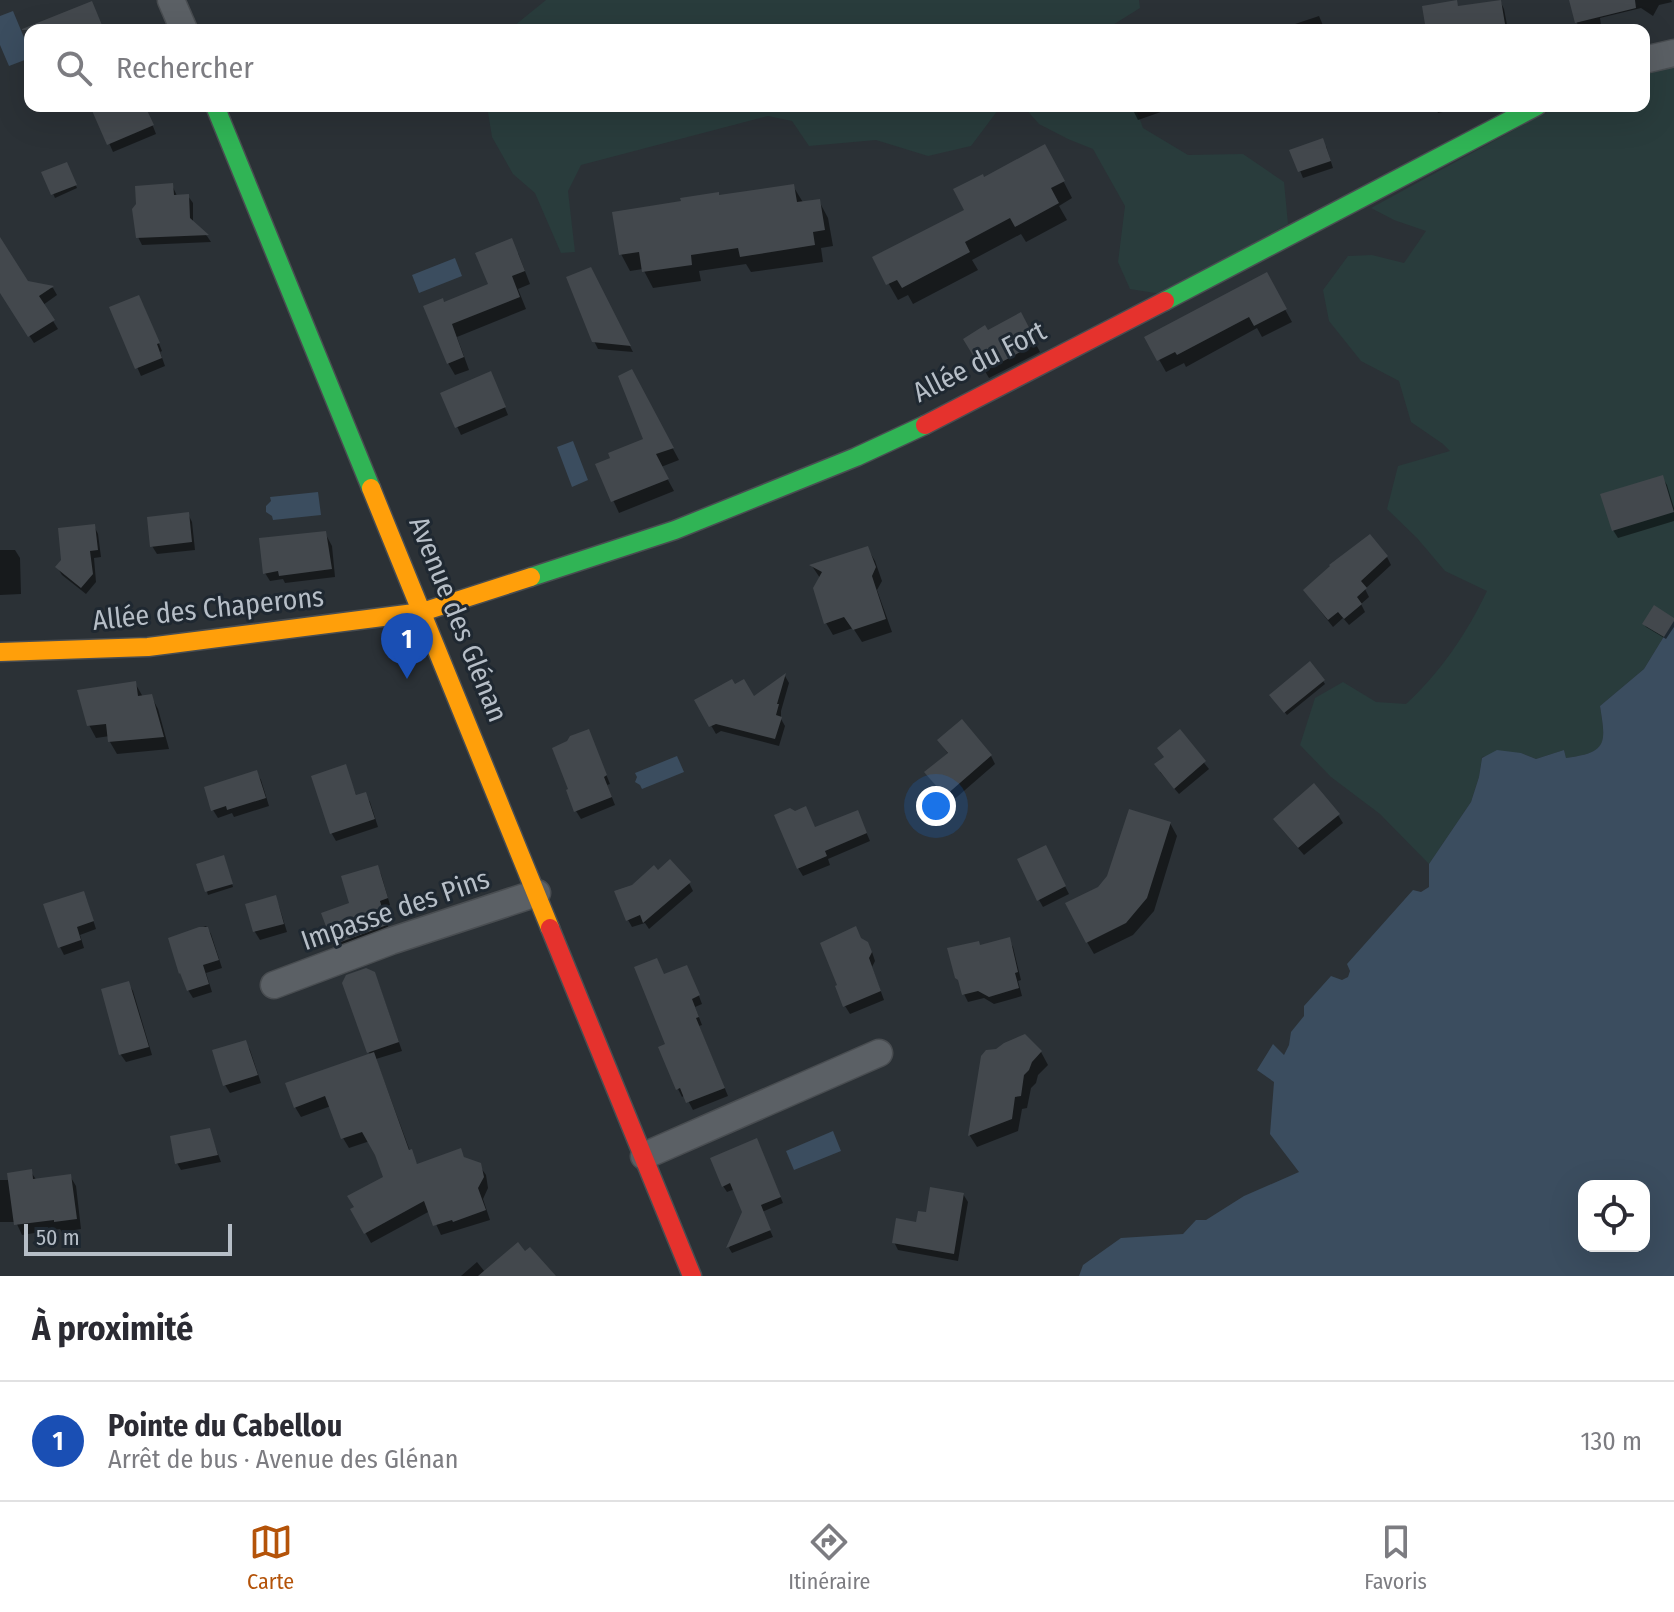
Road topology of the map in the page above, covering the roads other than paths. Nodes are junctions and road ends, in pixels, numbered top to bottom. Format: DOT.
graph roads {
  1 [pos="171,0"];
  2 [pos="181,24"];
  3 [pos="1674,53"];
  4 [pos="1650,59"];
  5 [pos="217,112"];
  6 [pos="1526,112"];
  7 [pos="422,612"];
  8 [pos="0,652"];
  9 [pos="537,893"];
  10 [pos="274,985"];
  11 [pos="879,1053"];
  12 [pos="644,1156"];
  13 [pos="692,1276"];
  1 -- 2 [label="street"];
  3 -- 4 [label="street"];
  5 -- 7 [label="street, Avenue des Glénan"];
  6 -- 7 [label="street, Allée du Fort"];
  7 -- 8 [label="street, Allée des Chaperons"];
  7 -- 9 [label="street, Avenue des Glénan"];
  9 -- 10 [label="street, Impasse des Pins"];
  9 -- 12 [label="street, Avenue des Glénan"];
  11 -- 12 [label="street"];
  12 -- 13 [label="street, Avenue des Glénan"];
}
